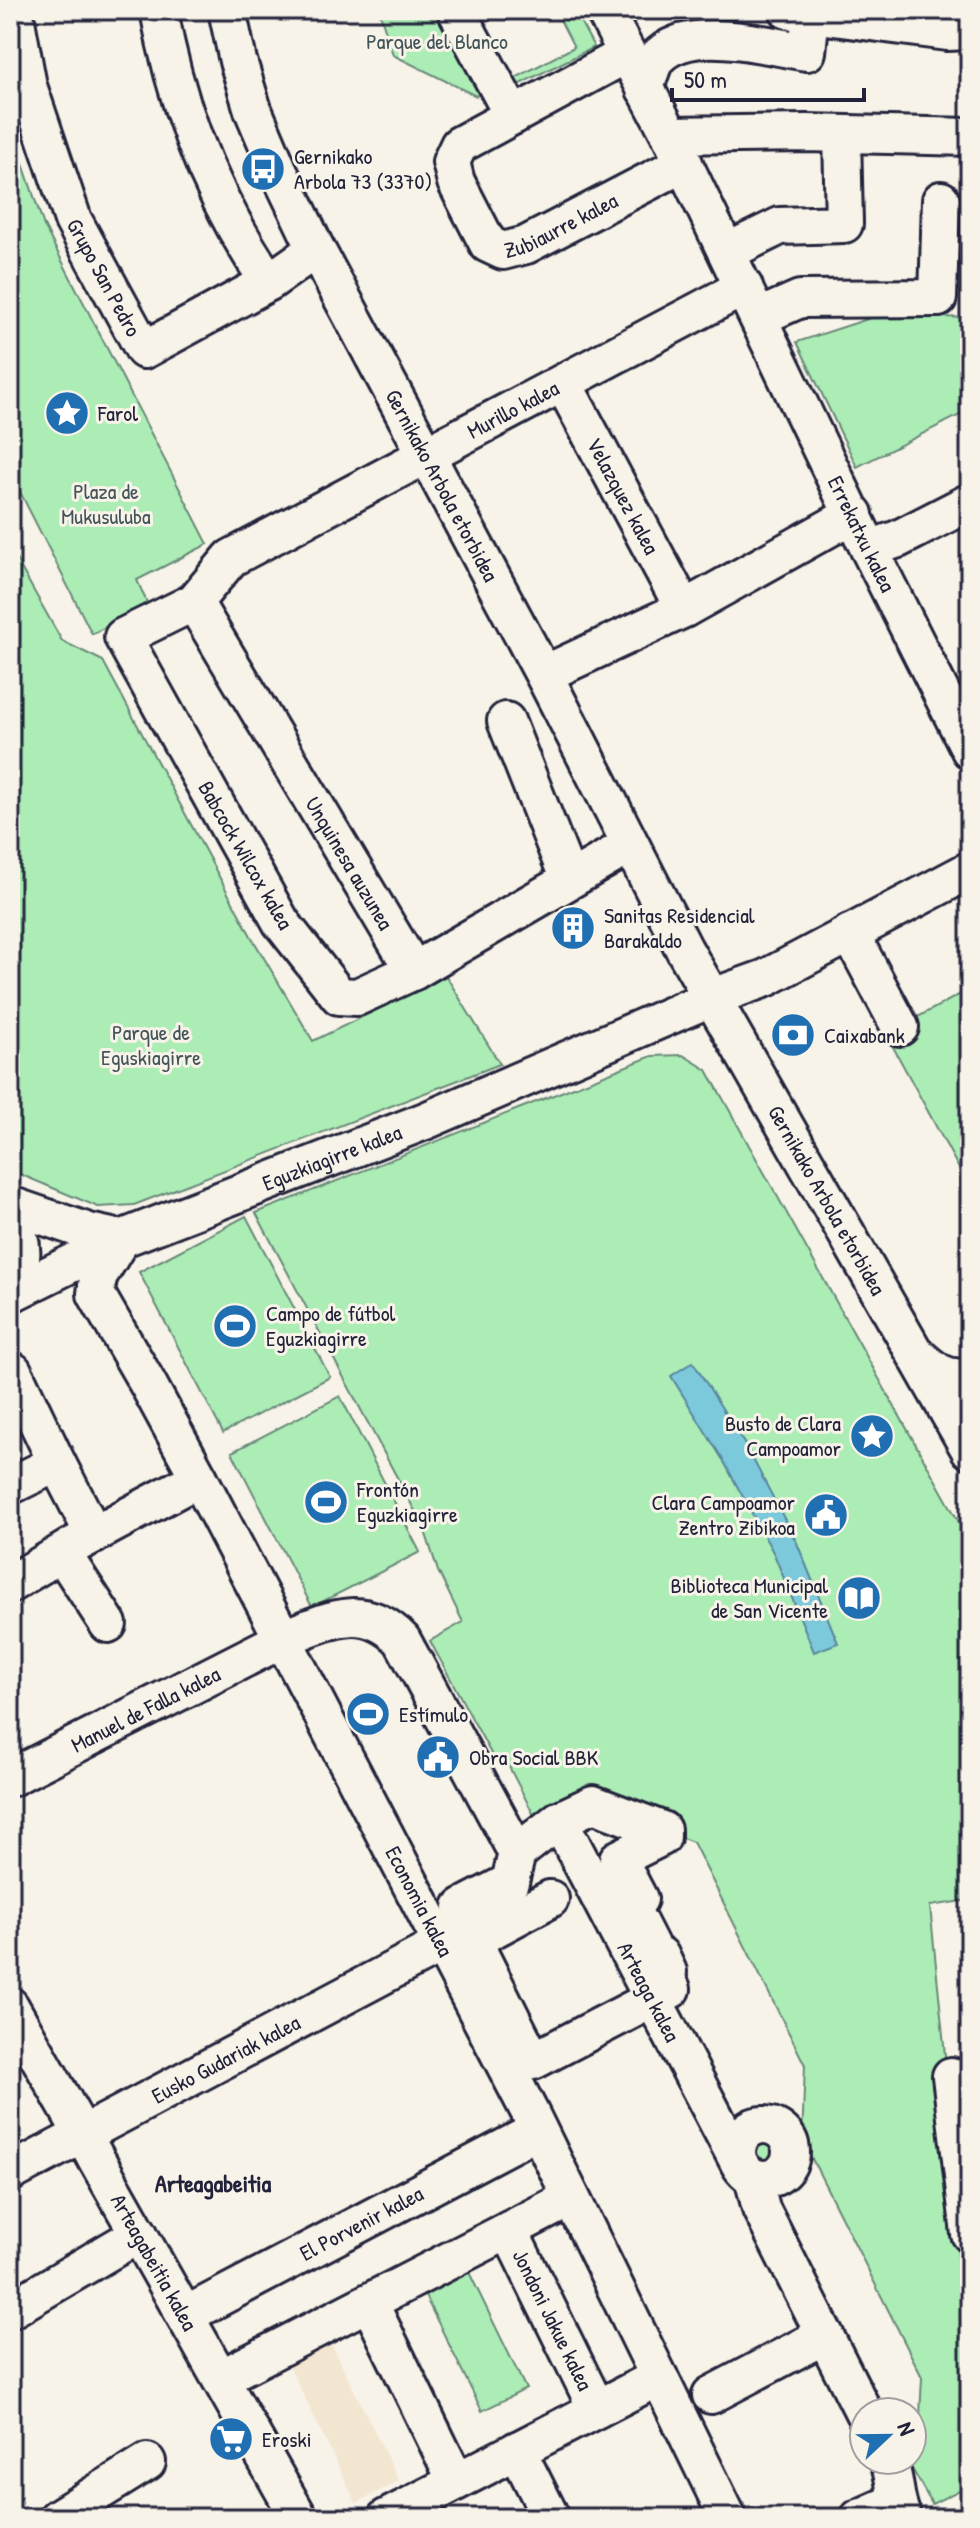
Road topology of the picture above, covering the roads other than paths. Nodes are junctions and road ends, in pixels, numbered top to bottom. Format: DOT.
graph roads {
  1 [pos="14,10"];
  2 [pos="159,10"];
  3 [pos="227,10"];
  4 [pos="456,10"];
  5 [pos="604,10"];
  6 [pos="800,12"];
  7 [pos="970,31"];
  8 [pos="627,54"];
  9 [pos="645,89"];
  10 [pos="513,116"];
  11 [pos="842,134"];
  12 [pos="970,137"];
  13 [pos="677,149"];
  14 [pos="941,200"];
  15 [pos="316,249"];
  16 [pos="727,252"];
  17 [pos="269,282"];
  18 [pos="752,302"];
  19 [pos="563,383"];
  20 [pos="428,455"];
  21 [pos="970,502"];
  22 [pos="854,514"];
  23 [pos="869,549"];
  24 [pos="194,602"];
  25 [pos="684,609"];
  26 [pos="123,637"];
  27 [pos="553,670"];
  28 [pos="506,721"];
  29 [pos="970,750"];
  30 [pos="630,845"];
  31 [pos="970,870"];
  32 [pos="569,880"];
  33 [pos="850,933"];
  34 [pos="684,949"];
  35 [pos="414,971"];
  36 [pos="766,978"];
  37 [pos="713,997"];
  38 [pos="655,1024"];
  39 [pos="900,1027"];
  40 [pos="744,1056"];
  41 [pos="10,1210"];
  42 [pos="121,1239"];
  43 [pos="72,1262"];
  44 [pos="10,1294"];
  45 [pos="96,1294"];
  46 [pos="912,1350"];
  47 [pos="13,1371"];
  48 [pos="970,1376"];
  49 [pos="970,1450"];
  50 [pos="57,1463"];
  51 [pos="199,1478"];
  52 [pos="10,1486"];
  53 [pos="94,1535"];
  54 [pos="62,1553"];
  55 [pos="10,1584"];
  56 [pos="108,1624"];
  57 [pos="282,1640"];
  58 [pos="10,1778"];
  59 [pos="559,1820"];
  60 [pos="517,1853"];
  61 [pos="550,1899"];
  62 [pos="454,1946"];
  63 [pos="653,1999"];
  64 [pos="10,2006"];
  65 [pos="951,2076"];
  66 [pos="538,2130"];
  67 [pos="83,2134"];
  68 [pos="10,2173"];
  69 [pos="571,2198"];
  70 [pos="509,2230"];
  71 [pos="139,2234"];
  72 [pos="970,2234"];
  73 [pos="369,2302"];
  74 [pos="10,2310"];
  75 [pos="186,2315"];
  76 [pos="825,2335"];
  77 [pos="659,2377"];
  78 [pos="221,2378"];
  79 [pos="711,2395"];
  80 [pos="856,2396"];
  81 [pos="597,2409"];
  82 [pos="517,2450"];
  83 [pos="147,2462"];
  84 [pos="894,2476"];
  85 [pos="456,2481"];
  86 [pos="899,2510"];
  87 [pos="57,2518"];
  88 [pos="299,2518"];
  89 [pos="386,2518"];
  90 [pos="551,2518"];
  91 [pos="728,2518"];
  92 [pos="859,2518"];
  1 -- 17 [label="street, Grupo San Pedro"];
  2 -- 17 [label="street"];
  3 -- 15 [label="street, Gernikako Arbola etorbidea"];
  4 -- 10 [label="street"];
  5 -- 8 [label="street, Errekatxu kalea"];
  6 -- 7 [label="street"];
  6 -- 9 [label="street"];
  8 -- 9 [label="street, Errekatxu kalea"];
  8 -- 10 [label="street, Zubiaurre kalea"];
  9 -- 13 [label="street, Errekatxu kalea"];
  10 -- 13 [label="street, Zubiaurre kalea"];
  11 -- 12 [label="street, Zubiaurre kalea"];
  11 -- 13 [label="street, Zubiaurre kalea"];
  11 -- 16 [label="street"];
  13 -- 16 [label="street, Errekatxu kalea"];
  14 -- 18 [label="street"];
  15 -- 17 [label="street, Grupo San Pedro"];
  15 -- 20 [label="street, Gernikako Arbola etorbidea"];
  16 -- 18 [label="street, Errekatxu kalea"];
  18 -- 19 [label="street, Murillo kalea"];
  18 -- 22 [label="street, Errekatxu kalea"];
  19 -- 20 [label="street, Murillo kalea"];
  19 -- 25 [label="street, Velazquez kalea"];
  20 -- 24 [label="street, Murillo kalea"];
  20 -- 30 [label="street, Gernikako Arbola etorbidea"];
  21 -- 23 [label="street"];
  22 -- 23 [label="street, Errekatxu kalea"];
  22 -- 25 [label="street"];
  23 -- 29 [label="street, Errekatxu kalea"];
  24 -- 26 [label="street, Murillo kalea"];
  24 -- 35 [label="street, Unquinesa auzunea"];
  25 -- 27 [label="street"];
  26 -- 35 [label="street, Babcock Wilcox kalea"];
  28 -- 32 [label="street"];
  30 -- 32 [label="street"];
  30 -- 34 [label="street, Gernikako Arbola etorbidea"];
  31 -- 33 [label="street, Eguzkiagirre kalea"];
  32 -- 35 [label="street"];
  33 -- 36 [label="street, Eguzkiagirre kalea"];
  33 -- 39 [label="street"];
  34 -- 37 [label="street, Gernikako Arbola etorbidea"];
  34 -- 38 [label="street"];
  36 -- 37 [label="street, Eguzkiagirre kalea"];
  36 -- 40 [label="street"];
  37 -- 38 [label="street, Eguzkiagirre kalea"];
  37 -- 40 [label="street, Gernikako Arbola etorbidea"];
  38 -- 40 [label="street"];
  38 -- 42 [label="street, Eguzkiagirre kalea"];
  40 -- 46 [label="street, Gernikako Arbola etorbidea"];
  41 -- 42 [label="street"];
  41 -- 43 [label="street, Economia kalea"];
  41 -- 44 [label="street, Eguzkiagirre kalea"];
  42 -- 43 [label="street, Eguzkiagirre kalea"];
  42 -- 45 [label="street"];
  43 -- 44 [label="street, Eguzkiagirre kalea"];
  43 -- 45 [label="street, Economia kalea"];
  45 -- 51 [label="street, Economia kalea"];
  46 -- 48 [label="street"];
  46 -- 49 [label="street, Gernikako Arbola etorbidea"];
  47 -- 50 [label="street"];
  50 -- 52 [label="street"];
  50 -- 53 [label="street"];
  51 -- 53 [label="street"];
  51 -- 57 [label="street, Economia kalea"];
  53 -- 54 [label="street"];
  54 -- 55 [label="street"];
  54 -- 56 [label="street"];
  57 -- 58 [label="street, Manuel de Falla kalea"];
  57 -- 60 [label="street, Manuel de Falla kalea"];
  57 -- 62 [label="street, Economia kalea"];
  59 -- 60 [label="street"];
  59 -- 63 [label="street, Arteaga kalea"];
  59 -- 63 [label="street"];
  60 -- 62 [label="street"];
  61 -- 62 [label="street, Eusko Gudariak kalea"];
  62 -- 63 [label="street"];
  62 -- 66 [label="street, Economia kalea"];
  62 -- 67 [label="street, Eusko Gudariak kalea"];
  63 -- 76 [label="street, Arteaga kalea"];
  64 -- 67 [label="street, Arteagabeitia kalea"];
  65 -- 72 [label="street"];
  66 -- 69 [label="street, Economia kalea"];
  66 -- 75 [label="street, El Porvenir kalea"];
  67 -- 68 [label="street, Eusko Gudariak kalea"];
  67 -- 71 [label="street, Arteagabeitia kalea"];
  69 -- 70 [label="street, Jondoni Jakue kalea"];
  69 -- 77 [label="street, Economia kalea"];
  70 -- 73 [label="street, Jondoni Jakue kalea"];
  70 -- 81 [label="street, Jondoni Jakue kalea"];
  71 -- 74 [label="street"];
  71 -- 75 [label="street, Arteagabeitia kalea"];
  73 -- 78 [label="street, Jondoni Jakue kalea"];
  73 -- 85 [label="street"];
  75 -- 78 [label="street, Arteagabeitia kalea"];
  76 -- 79 [label="street"];
  76 -- 80 [label="street, Arteaga kalea"];
  77 -- 81 [label="street, Jondoni Jakue kalea"];
  77 -- 91 [label="street, Economia kalea"];
  78 -- 88 [label="street, Arteagabeitia kalea"];
  81 -- 82 [label="street, Jondoni Jakue kalea"];
  82 -- 85 [label="street, Jondoni Jakue kalea"];
  82 -- 90 [label="street"];
  83 -- 87 [label="street"];
  84 -- 86 [label="street"];
  85 -- 89 [label="street, Jondoni Jakue kalea"];
  86 -- 92 [label="street"];
}
